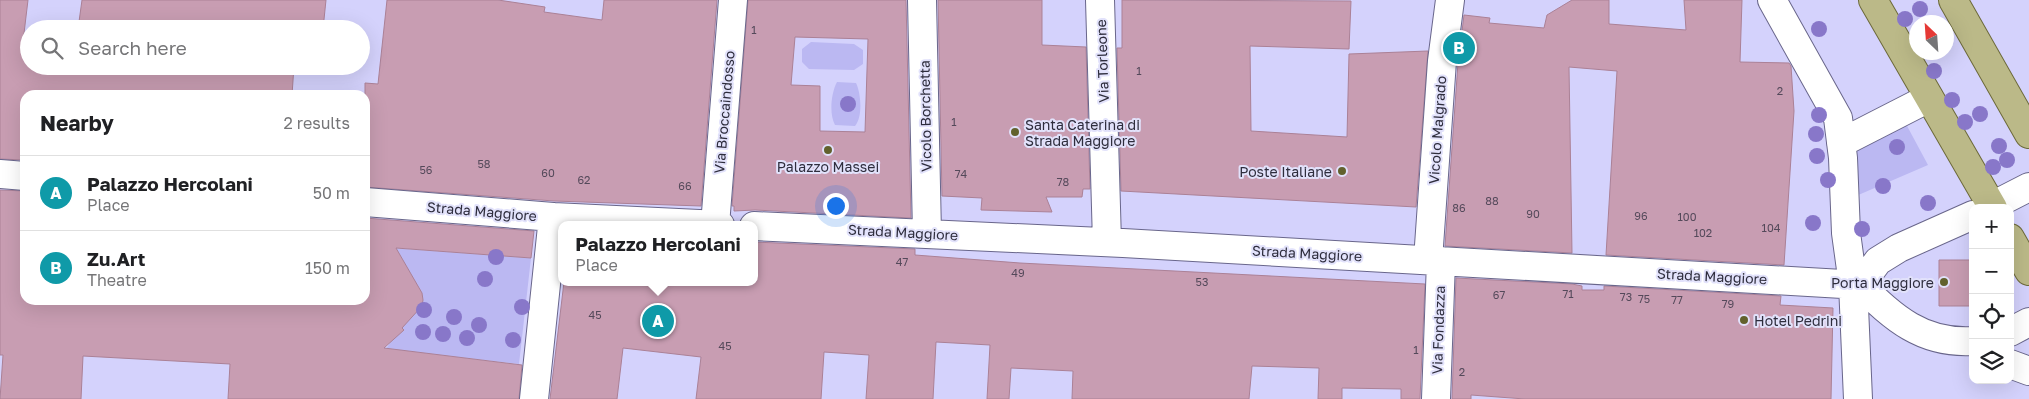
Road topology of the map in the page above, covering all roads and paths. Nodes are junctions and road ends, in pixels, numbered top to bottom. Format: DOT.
graph roads {
  1 [pos="733,0"];
  2 [pos="922,0"];
  3 [pos="1100,0"];
  4 [pos="1450,0"];
  5 [pos="1772,0"];
  6 [pos="1873,0"];
  7 [pos="1953,0"];
  8 [pos="1929,98"];
  9 [pos="2029,134"];
  10 [pos="1841,143"];
  11 [pos="0,174"];
  12 [pos="20,176"];
  13 [pos="2029,187"];
  14 [pos="370,202"];
  15 [pos="1983,204"];
  16 [pos="1996,204"];
  17 [pos="553,217"];
  18 [pos="1969,217"];
  19 [pos="634,221"];
  20 [pos="715,221"];
  21 [pos="758,226"];
  22 [pos="927,233"];
  23 [pos="1108,242"];
  24 [pos="2014,245"];
  25 [pos="1434,261"];
  26 [pos="2029,270"];
  27 [pos="1857,285"];
  28 [pos="2029,322"];
  29 [pos="2014,330"];
  30 [pos="1965,345"];
  31 [pos="2014,365"];
  32 [pos="2029,371"];
  33 [pos="534,399"];
  34 [pos="1436,399"];
  35 [pos="1858,399"];
  1 -- 20 [label="street, Via Broccaindosso"];
  2 -- 22 [label="street, Vicolo Borchetta"];
  3 -- 23 [label="street, Via Torleone"];
  4 -- 25 [label="street, Vicolo Malgrado"];
  5 -- 10 [label="street"];
  6 -- 8 [label="main road"];
  7 -- 9 [label="main road"];
  8 -- 10 [label="street"];
  8 -- 15 [label="main road"];
  10 -- 27 [label="street"];
  11 -- 12 [label="street"];
  13 -- 16 [label="street"];
  14 -- 17 [label="street, Strada Maggiore"];
  17 -- 19 [label="street, Strada Maggiore"];
  17 -- 33 [label="street"];
  18 -- 27 [label="street"];
  21 -- 22 [label="street, Strada Maggiore"];
  22 -- 23 [label="street, Strada Maggiore"];
  23 -- 25 [label="street, Strada Maggiore"];
  24 -- 26 [label="main road"];
  25 -- 27 [label="street, Strada Maggiore"];
  25 -- 34 [label="street, Via Fondazza"];
  27 -- 30 [label="street"];
  27 -- 35 [label="street"];
  28 -- 29 [label="street"];
  31 -- 32 [label="street"];
}
